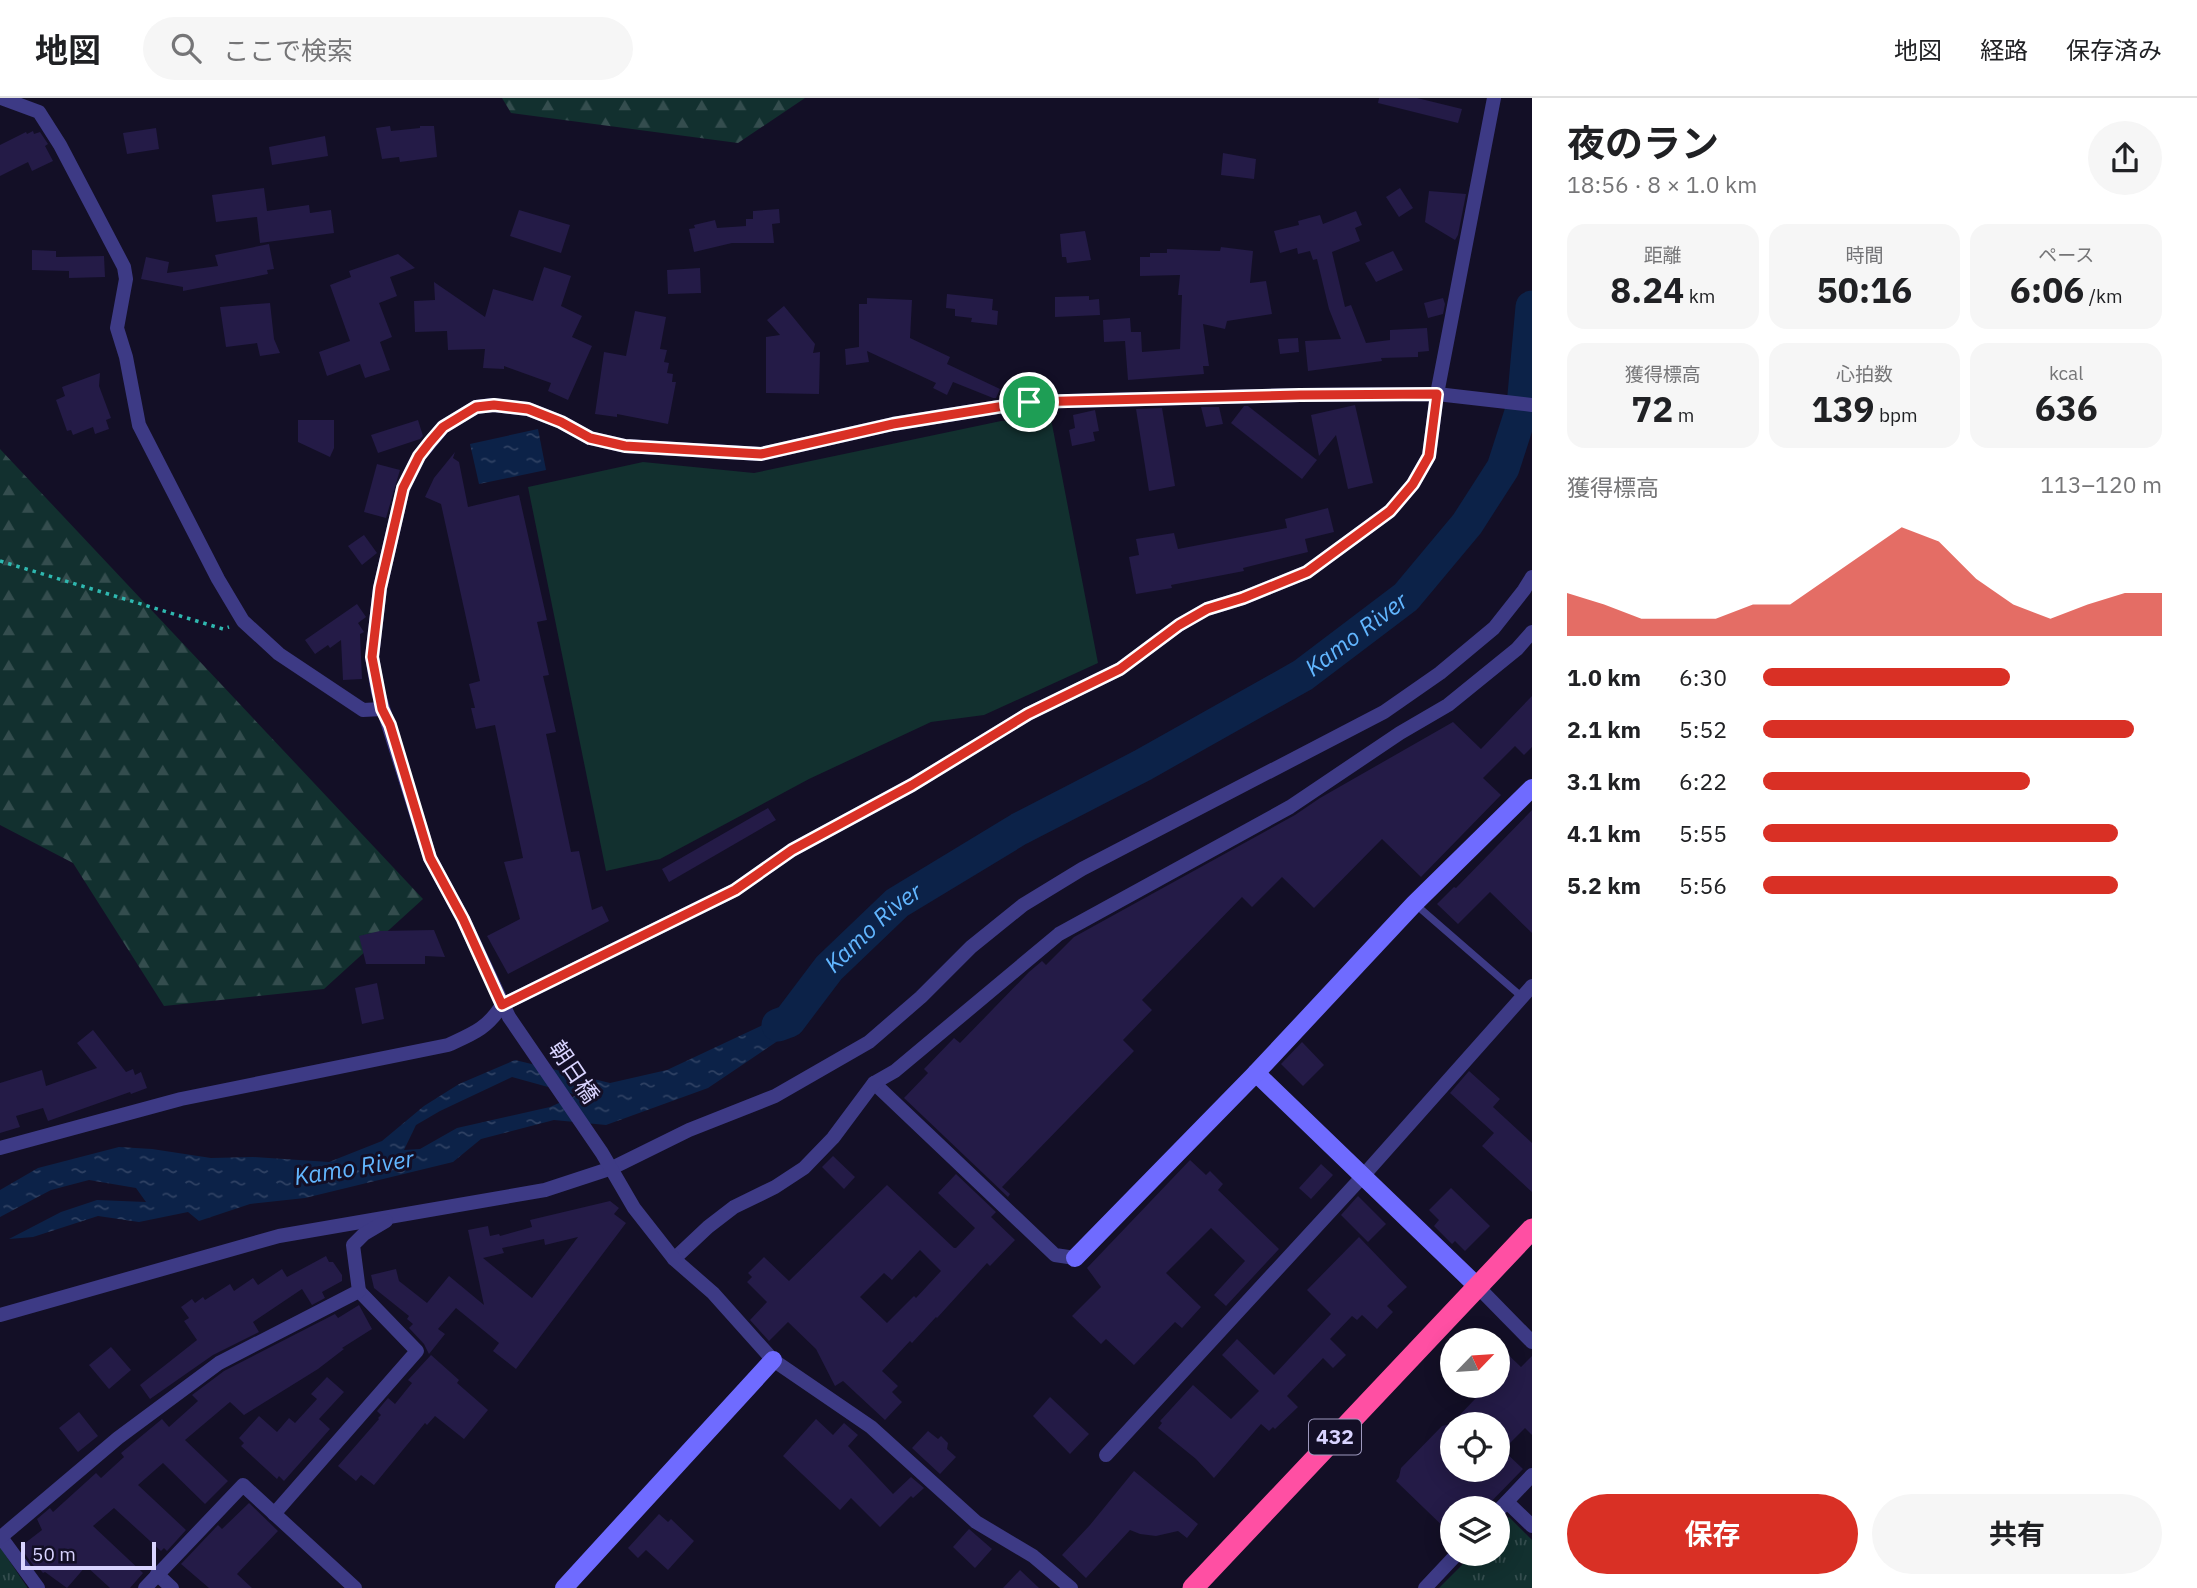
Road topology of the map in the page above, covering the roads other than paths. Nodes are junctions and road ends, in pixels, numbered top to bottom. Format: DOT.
graph roads {
  1 [pos="2,98"];
  2 [pos="1494,98"];
  3 [pos="1443,395"];
  4 [pos="1532,405"];
  5 [pos="1532,577"];
  6 [pos="1532,632"];
  7 [pos="382,709"];
  8 [pos="1532,788"];
  9 [pos="1414,904"];
  10 [pos="1527,992"];
  11 [pos="506,1011"];
  12 [pos="1256,1073"];
  13 [pos="874,1083"];
  14 [pos="0,1148"];
  15 [pos="612,1168"];
  16 [pos="1363,1176"];
  17 [pos="394,1216"];
  18 [pos="1532,1229"];
  19 [pos="1075,1258"];
  20 [pos="674,1259"];
  21 [pos="1477,1286"];
  22 [pos="359,1291"];
  23 [pos="0,1315"];
  24 [pos="1532,1342"];
  25 [pos="773,1360"];
  26 [pos="1106,1455"];
  27 [pos="1532,1475"];
  28 [pos="1510,1499"];
  29 [pos="1510,1511"];
  30 [pos="274,1514"];
  31 [pos="1532,1526"];
  32 [pos="0,1536"];
  33 [pos="1446,1566"];
  34 [pos="158,1574"];
  35 [pos="38,1588"];
  36 [pos="145,1588"];
  37 [pos="172,1588"];
  38 [pos="355,1588"];
  39 [pos="564,1588"];
  40 [pos="1071,1588"];
  41 [pos="1193,1588"];
  42 [pos="1425,1588"];
  1 -- 7 [label="street"];
  2 -- 3 [label="street"];
  3 -- 4 [label="street, 朝日橋"];
  3 -- 7 [label="street, 朝日橋"];
  3 -- 11 [label="street"];
  5 -- 15 [label="street"];
  6 -- 13 [label="street"];
  7 -- 11 [label="street, 朝日橋"];
  8 -- 9 [label="street"];
  9 -- 10 [label="lane"];
  9 -- 12 [label="street"];
  10 -- 16 [label="street"];
  11 -- 14 [label="street"];
  11 -- 15 [label="street, 朝日橋"];
  12 -- 16 [label="street"];
  12 -- 19 [label="street"];
  13 -- 19 [label="street"];
  13 -- 20 [label="street"];
  15 -- 17 [label="street"];
  15 -- 20 [label="street, 朝日橋"];
  16 -- 21 [label="street"];
  16 -- 26 [label="street"];
  17 -- 22 [label="street"];
  17 -- 23 [label="street"];
  18 -- 21 [label="highway, 432"];
  20 -- 25 [label="street, 朝日橋"];
  21 -- 24 [label="street"];
  21 -- 41 [label="highway, 432"];
  22 -- 30 [label="street"];
  22 -- 32 [label="street"];
  25 -- 39 [label="street"];
  25 -- 40 [label="street, 朝日橋"];
  27 -- 28 [label="street"];
  29 -- 31 [label="street"];
  30 -- 34 [label="street"];
  30 -- 38 [label="street"];
  32 -- 35 [label="street"];
  33 -- 42 [label="street"];
  34 -- 36 [label="street"];
  34 -- 37 [label="street"];
}
